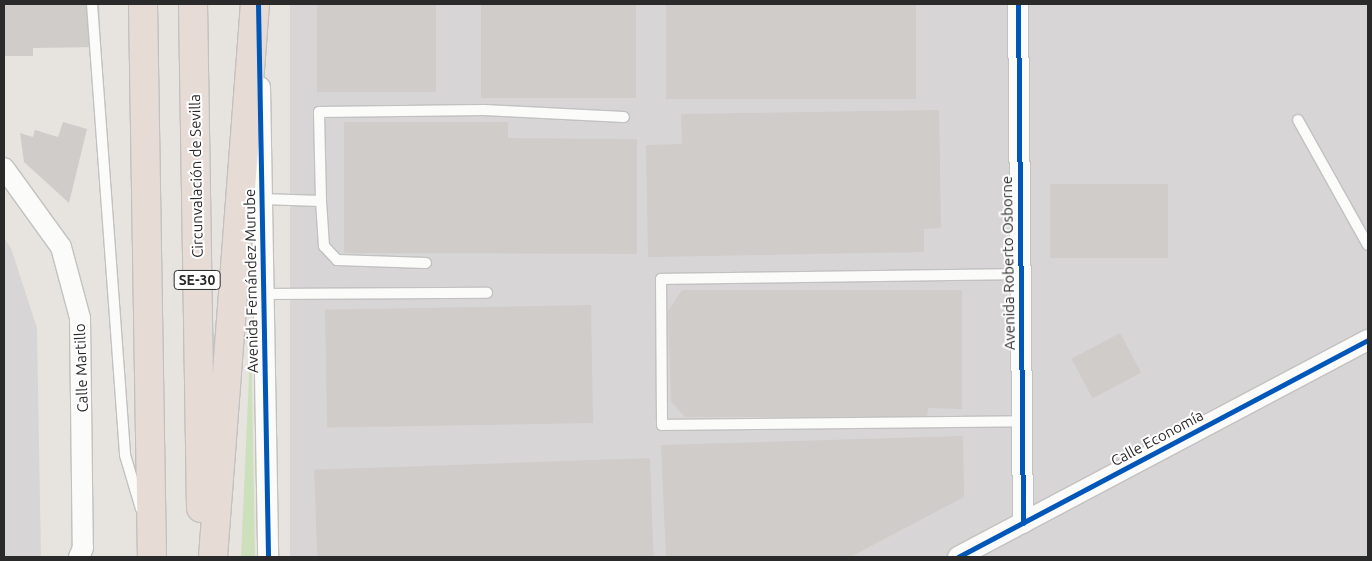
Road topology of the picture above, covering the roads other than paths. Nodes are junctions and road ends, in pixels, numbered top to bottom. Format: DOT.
graph roads {
  1 [pos="92,4"];
  2 [pos="143,4"];
  3 [pos="193,4"];
  4 [pos="257,4"];
  5 [pos="1018,4"];
  6 [pos="624,117"];
  7 [pos="1298,120"];
  8 [pos="4,168"];
  9 [pos="262,199"];
  10 [pos="321,201"];
  11 [pos="1368,245"];
  12 [pos="426,264"];
  13 [pos="1020,274"];
  14 [pos="487,293"];
  15 [pos="264,294"];
  16 [pos="1368,340"];
  17 [pos="1022,421"];
  18 [pos="1023,523"];
  19 [pos="152,554"];
  20 [pos="80,557"];
  21 [pos="202,557"];
  22 [pos="213,557"];
  23 [pos="268,557"];
  24 [pos="958,557"];
  1 -- 19 [label="lane"];
  2 -- 19 [label="highway"];
  3 -- 21 [label="highway, Circunvalación de Sevilla / SE-30"];
  4 -- 9 [label="street, Avenida Fernández Murube"];
  4 -- 22 [label="highway"];
  5 -- 13 [label="street, Avenida Roberto Osborne"];
  6 -- 10 [label="lane"];
  7 -- 11 [label="lane"];
  8 -- 20 [label="street, Calle Martillo"];
  9 -- 10 [label="lane"];
  9 -- 15 [label="street, Avenida Fernández Murube"];
  10 -- 12 [label="lane"];
  13 -- 17 [label="street, Avenida Roberto Osborne"];
  13 -- 17 [label="lane"];
  14 -- 15 [label="lane"];
  15 -- 23 [label="street, Avenida Fernández Murube"];
  16 -- 18 [label="street, Calle Economía"];
  17 -- 18 [label="street, Avenida Roberto Osborne"];
  18 -- 24 [label="street, Calle Economía"];
}
